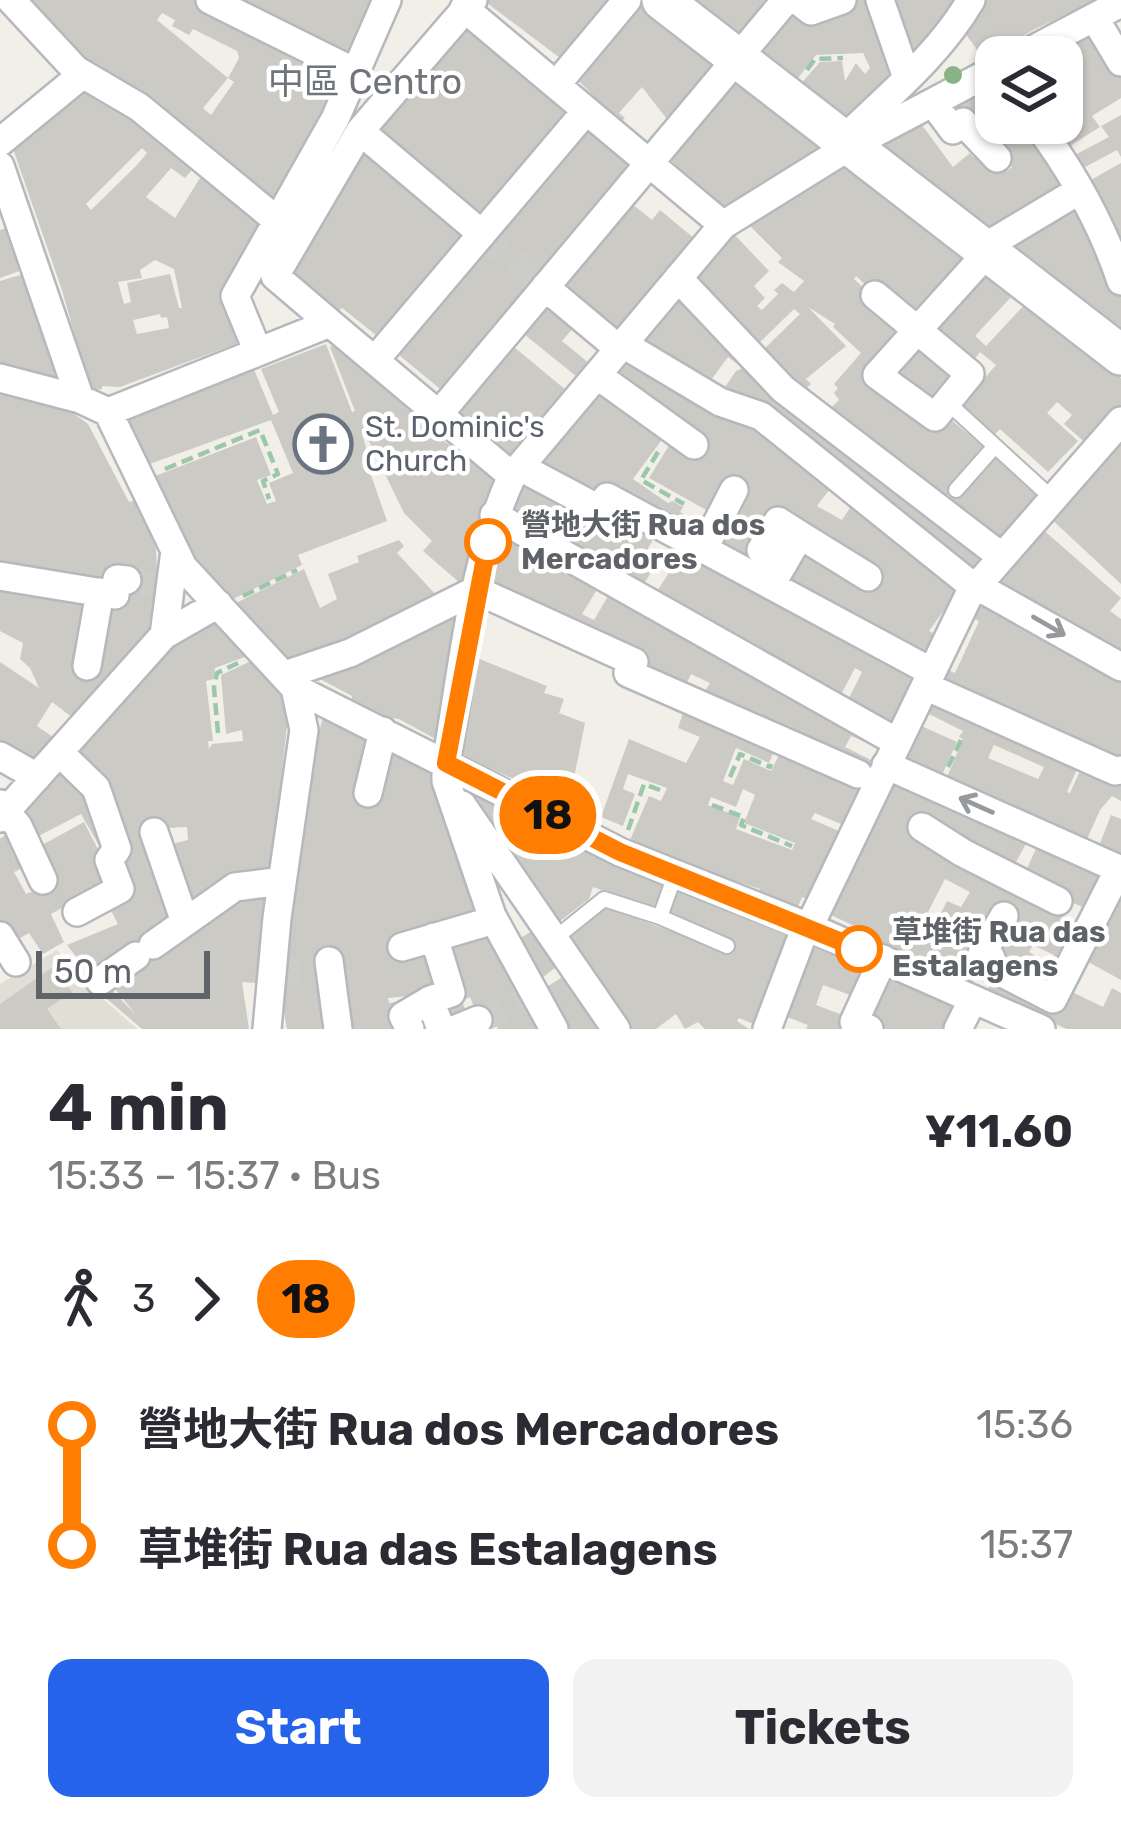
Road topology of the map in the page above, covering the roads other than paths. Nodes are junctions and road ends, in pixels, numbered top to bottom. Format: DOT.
graph roads {
  1 [pos="11,0"];
  2 [pos="210,0"];
  3 [pos="387,0"];
  4 [pos="627,0"];
  5 [pos="662,0"];
  6 [pos="842,0"];
  7 [pos="880,0"];
  8 [pos="971,0"];
  9 [pos="1121,3"];
  10 [pos="468,4"];
  11 [pos="798,4"];
  12 [pos="1094,17"];
  13 [pos="948,34"];
  14 [pos="1058,36"];
  15 [pos="975,57"];
  16 [pos="737,58"];
  17 [pos="1121,62"];
  18 [pos="355,73"];
  19 [pos="83,74"];
  20 [pos="907,78"];
  21 [pos="975,81"];
  22 [pos="556,85"];
  23 [pos="933,103"];
  24 [pos="586,111"];
  25 [pos="360,131"];
  26 [pos="0,142"];
  27 [pos="847,143"];
  28 [pos="1050,144"];
  29 [pos="997,158"];
  30 [pos="648,164"];
  31 [pos="0,166"];
  32 [pos="1080,190"];
  33 [pos="722,225"];
  34 [pos="288,230"];
  35 [pos="482,234"];
  36 [pos="985,250"];
  37 [pos="678,278"];
  38 [pos="1121,281"];
  39 [pos="545,287"];
  40 [pos="874,295"];
  41 [pos="330,323"];
  42 [pos="917,330"];
  43 [pos="621,346"];
  44 [pos="258,352"];
  45 [pos="1121,355"];
  46 [pos="375,360"];
  47 [pos="597,375"];
  48 [pos="0,378"];
  49 [pos="80,399"];
  50 [pos="941,409"];
  51 [pos="108,412"];
  52 [pos="439,414"];
  53 [pos="1121,422"];
  54 [pos="682,439"];
  55 [pos="995,446"];
  56 [pos="516,472"];
  57 [pos="734,490"];
  58 [pos="956,490"];
  59 [pos="1053,499"];
  60 [pos="494,514"];
  61 [pos="175,550"];
  62 [pos="704,550"];
  63 [pos="1002,557"];
  64 [pos="778,574"];
  65 [pos="0,576"];
  66 [pos="868,577"];
  67 [pos="127,580"];
  68 [pos="976,587"];
  69 [pos="476,590"];
  70 [pos="100,592"];
  71 [pos="219,606"];
  72 [pos="164,635"];
  73 [pos="87,666"];
  74 [pos="1121,667"];
  75 [pos="928,679"];
  76 [pos="290,681"];
  77 [pos="382,731"];
  78 [pos="59,752"];
  79 [pos="892,753"];
  80 [pos="0,756"];
  81 [pos="1118,770"];
  82 [pos="446,772"];
  83 [pos="858,774"];
  84 [pos="37,777"];
  85 [pos="368,794"];
  86 [pos="3,810"];
  87 [pos="922,827"];
  88 [pos="154,832"];
  89 [pos="1036,832"];
  90 [pos="1120,870"];
  91 [pos="675,874"];
  92 [pos="1015,879"];
  93 [pos="43,880"];
  94 [pos="282,881"];
  95 [pos="1058,901"];
  96 [pos="77,912"];
  97 [pos="1004,916"];
  98 [pos="660,917"];
  99 [pos="494,920"];
  100 [pos="185,922"];
  101 [pos="808,927"];
  102 [pos="0,936"];
  103 [pos="434,937"];
  104 [pos="553,940"];
  105 [pos="727,946"];
  106 [pos="401,947"];
  107 [pos="883,959"];
  108 [pos="329,961"];
  109 [pos="16,962"];
  110 [pos="987,965"];
  111 [pos="571,966"];
  112 [pos="100,981"];
  113 [pos="533,990"];
  114 [pos="972,999"];
  115 [pos="430,1000"];
  116 [pos="267,1029"];
  117 [pos="338,1029"];
  118 [pos="410,1029"];
  119 [pos="441,1029"];
  120 [pos="554,1029"];
  121 [pos="616,1029"];
  122 [pos="767,1029"];
  123 [pos="868,1029"];
  124 [pos="958,1029"];
  125 [pos="1041,1029"];
  1 -- 19 [label="street"];
  2 -- 18 [label="street"];
  3 -- 18 [label="street"];
  4 -- 22 [label="street"];
  5 -- 16 [label="main road"];
  6 -- 11 [label="street"];
  7 -- 20 [label="street"];
  8 -- 13 [label="street"];
  9 -- 12 [label="street"];
  10 -- 22 [label="street"];
  10 -- 25 [label="street"];
  11 -- 16 [label="street"];
  12 -- 14 [label="street"];
  12 -- 17 [label="street"];
  13 -- 15 [label="street"];
  13 -- 20 [label="street"];
  16 -- 27 [label="main road"];
  16 -- 30 [label="street"];
  18 -- 34 [label="street"];
  19 -- 26 [label="street"];
  19 -- 34 [label="street"];
  20 -- 27 [label="street"];
  21 -- 23 [label="street"];
  22 -- 24 [label="street"];
  23 -- 27 [label="street"];
  23 -- 29 [label="street"];
  24 -- 30 [label="street"];
  24 -- 35 [label="street"];
  25 -- 34 [label="street"];
  25 -- 35 [label="street"];
  27 -- 33 [label="street"];
  27 -- 36 [label="main road"];
  28 -- 32 [label="street"];
  30 -- 33 [label="street"];
  30 -- 39 [label="street"];
  31 -- 49 [label="street"];
  32 -- 36 [label="street"];
  32 -- 38 [label="street"];
  33 -- 37 [label="street"];
  34 -- 41 [label="street"];
  34 -- 44 [label="street"];
  35 -- 46 [label="street"];
  36 -- 42 [label="street"];
  36 -- 45 [label="main road"];
  37 -- 43 [label="street"];
  37 -- 63 [label="street"];
  39 -- 43 [label="street"];
  39 -- 52 [label="street"];
  40 -- 42 [label="street"];
  41 -- 44 [label="street"];
  41 -- 46 [label="street"];
  42 -- 50 [label="street"];
  42 -- 50 [label="street"];
  43 -- 47 [label="street"];
  43 -- 68 [label="street"];
  44 -- 51 [label="street"];
  46 -- 52 [label="street"];
  47 -- 54 [label="street"];
  47 -- 56 [label="street"];
  48 -- 49 [label="street"];
  49 -- 51 [label="street"];
  50 -- 55 [label="lane"];
  51 -- 61 [label="street"];
  52 -- 56 [label="street"];
  53 -- 59 [label="street"];
  55 -- 58 [label="lane"];
  55 -- 59 [label="lane"];
  56 -- 60 [label="street"];
  56 -- 62 [label="street"];
  57 -- 62 [label="street"];
  59 -- 63 [label="street"];
  60 -- 69 [label="street"];
  60 -- 79 [label="street"];
  61 -- 71 [label="street"];
  61 -- 72 [label="street"];
  62 -- 64 [label="street"];
  63 -- 68 [label="street"];
  64 -- 66 [label="street"];
  64 -- 75 [label="street"];
  65 -- 70 [label="street"];
  67 -- 70 [label="street"];
  68 -- 74 [label="street, one-way"];
  68 -- 75 [label="street"];
  69 -- 76 [label="street"];
  69 -- 82 [label="street"];
  69 -- 83 [label="street"];
  70 -- 73 [label="street"];
  71 -- 72 [label="street"];
  71 -- 76 [label="street"];
  72 -- 78 [label="street"];
  75 -- 79 [label="street"];
  75 -- 81 [label="street"];
  76 -- 77 [label="street"];
  76 -- 94 [label="street"];
  77 -- 82 [label="street"];
  77 -- 85 [label="street"];
  78 -- 84 [label="street"];
  78 -- 96 [label="street"];
  89 -- 79 [label="street, one-way"];
  79 -- 101 [label="street"];
  80 -- 84 [label="street"];
  82 -- 91 [label="street"];
  82 -- 99 [label="street"];
  82 -- 104 [label="street"];
  84 -- 86 [label="street"];
  86 -- 93 [label="street"];
  87 -- 92 [label="street"];
  88 -- 100 [label="street"];
  89 -- 90 [label="street"];
  89 -- 92 [label="street"];
  90 -- 110 [label="street"];
  91 -- 98 [label="lane"];
  91 -- 101 [label="street"];
  92 -- 95 [label="street"];
  94 -- 100 [label="street"];
  94 -- 116 [label="street"];
  97 -- 110 [label="street"];
  98 -- 104 [label="lane"];
  98 -- 105 [label="lane"];
  99 -- 103 [label="street"];
  99 -- 113 [label="street"];
  100 -- 112 [label="street"];
  101 -- 107 [label="street"];
  101 -- 122 [label="street"];
  102 -- 109 [label="street"];
  103 -- 106 [label="street"];
  103 -- 115 [label="street"];
  104 -- 111 [label="street"];
  107 -- 114 [label="street"];
  107 -- 123 [label="street"];
  108 -- 117 [label="street"];
  110 -- 114 [label="street"];
  111 -- 113 [label="street"];
  111 -- 121 [label="street"];
  113 -- 120 [label="street"];
  114 -- 124 [label="street"];
  114 -- 125 [label="street"];
  115 -- 118 [label="street"];
  115 -- 119 [label="street"];
}
